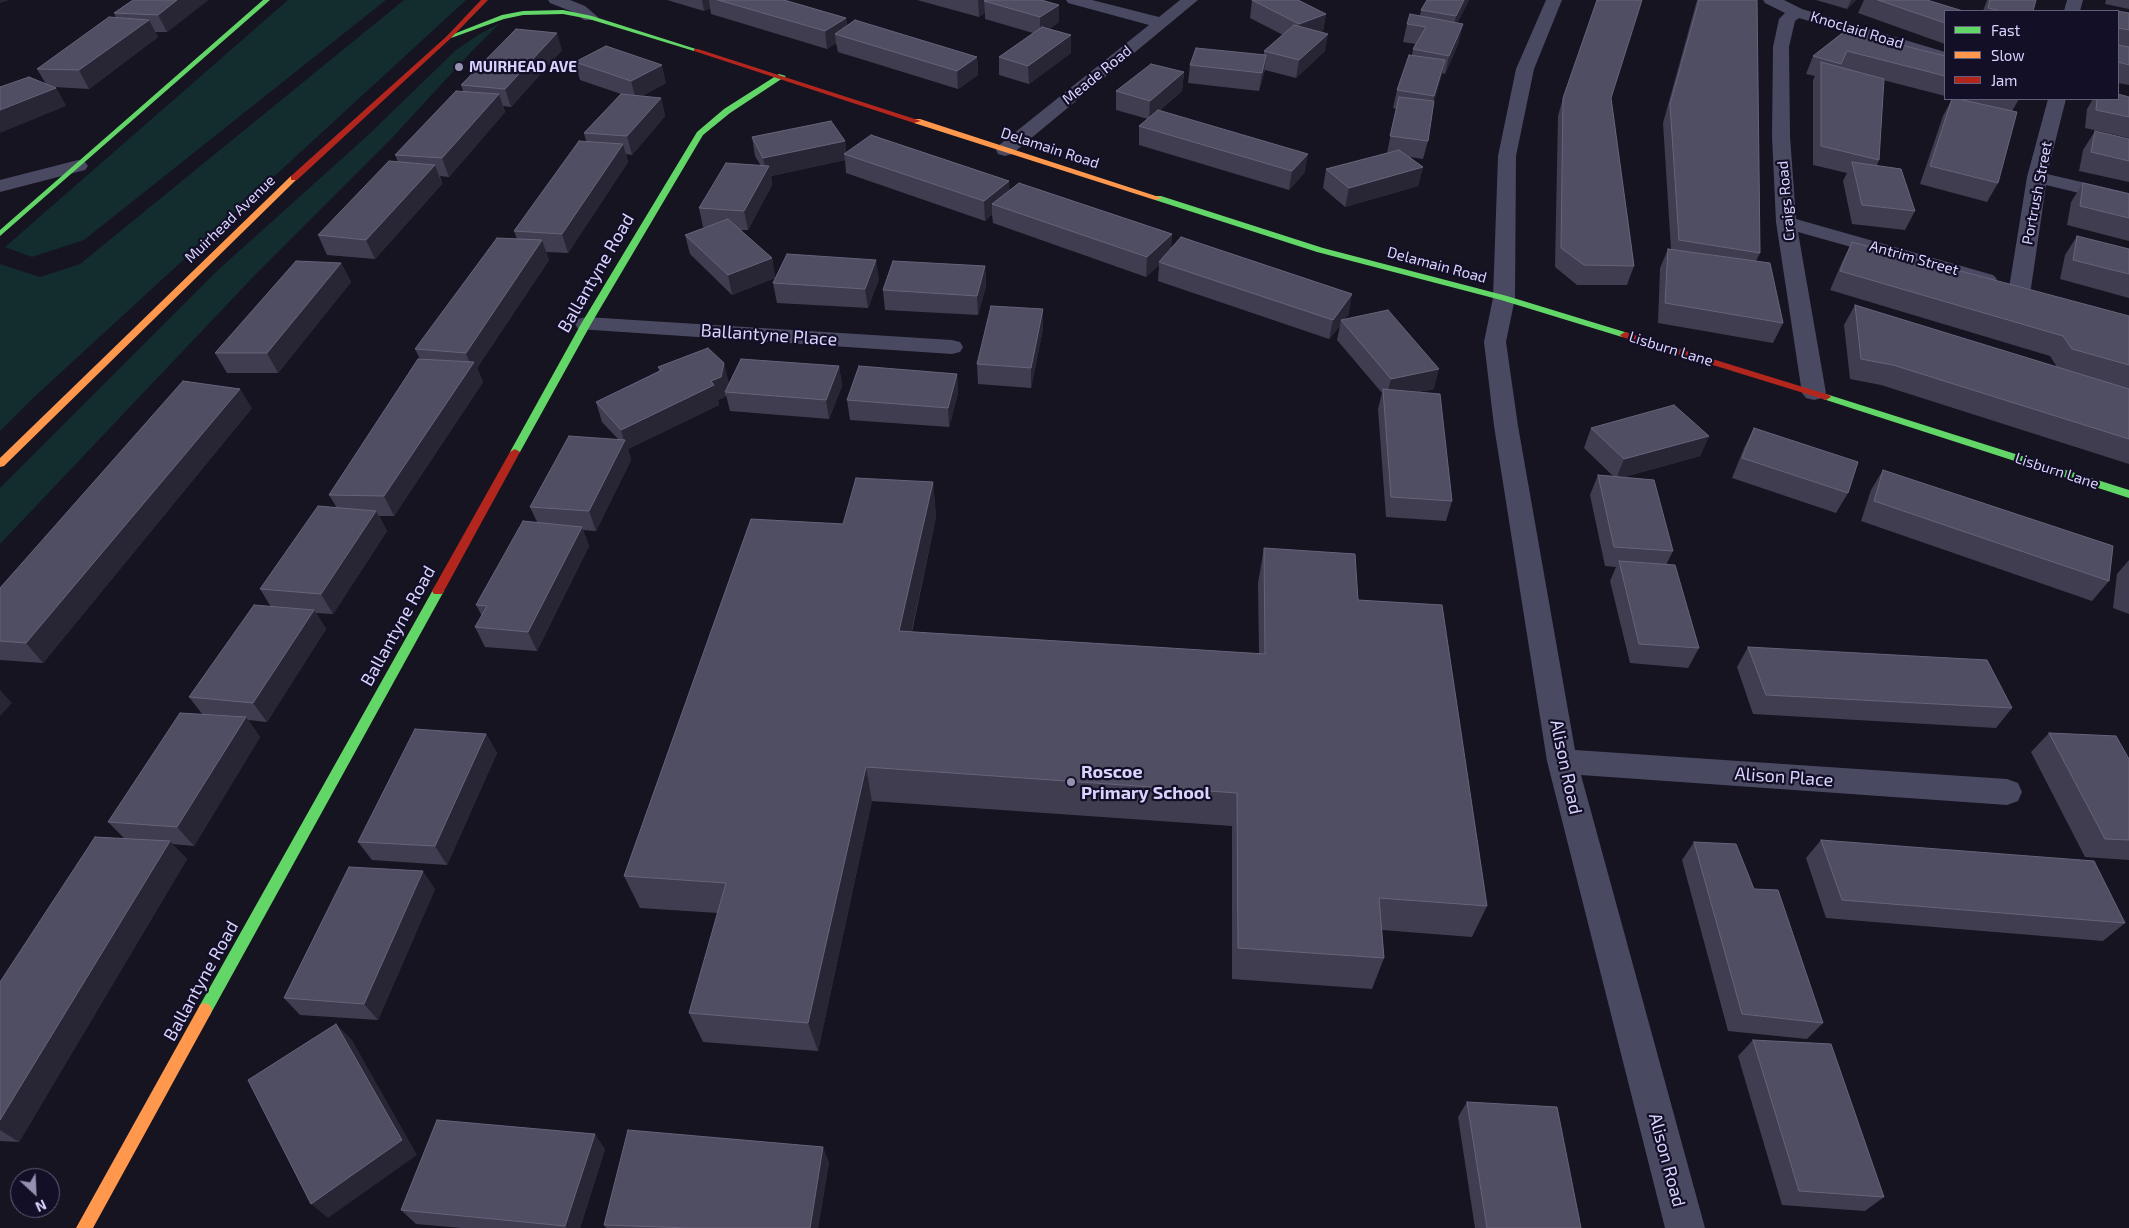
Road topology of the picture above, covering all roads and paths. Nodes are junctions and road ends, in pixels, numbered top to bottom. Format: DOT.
graph roads {
  1 [pos="267,0"];
  2 [pos="485,0"];
  3 [pos="556,0"];
  4 [pos="1074,0"];
  5 [pos="1190,0"];
  6 [pos="1554,0"];
  7 [pos="1771,0"];
  8 [pos="1796,12"];
  9 [pos="590,16"];
  10 [pos="1161,23"];
  11 [pos="449,37"];
  12 [pos="1944,57"];
  13 [pos="782,76"];
  14 [pos="2057,100"];
  15 [pos="1005,150"];
  16 [pos="78,166"];
  17 [pos="2037,177"];
  18 [pos="0,186"];
  19 [pos="2129,199"];
  20 [pos="1786,222"];
  21 [pos="0,234"];
  22 [pos="2029,291"];
  23 [pos="1504,298"];
  24 [pos="586,324"];
  25 [pos="952,347"];
  26 [pos="1814,393"];
  27 [pos="0,464"];
  28 [pos="2129,494"];
  29 [pos="1562,761"];
  30 [pos="2007,792"];
  31 [pos="84,1228"];
  32 [pos="1685,1228"];
  1 -- 16 [label="main road"];
  2 -- 11 [label="main road, Muirhead Avenue"];
  3 -- 9 [label="street"];
  4 -- 10 [label="street"];
  5 -- 10 [label="street, Meade Road"];
  6 -- 23 [label="street"];
  7 -- 8 [label="street, Knoclaid Road"];
  8 -- 12 [label="street, Knoclaid Road"];
  8 -- 20 [label="street, Craigs Road"];
  9 -- 11 [label="main road, Delamain Road"];
  9 -- 13 [label="main road, Delamain Road"];
  10 -- 15 [label="street, Meade Road"];
  11 -- 27 [label="main road, Muirhead Avenue"];
  13 -- 15 [label="main road, Delamain Road"];
  13 -- 24 [label="main road, Ballantyne Road"];
  14 -- 17 [label="street, Portrush Street"];
  15 -- 23 [label="main road, Delamain Road"];
  16 -- 18 [label="street"];
  16 -- 21 [label="main road"];
  17 -- 19 [label="street"];
  17 -- 22 [label="street, Portrush Street"];
  20 -- 22 [label="street, Antrim Street"];
  20 -- 26 [label="street, Craigs Road"];
  23 -- 26 [label="main road, Lisburn Lane"];
  23 -- 29 [label="street, Alison Road"];
  24 -- 25 [label="street, Ballantyne Place"];
  24 -- 31 [label="main road, Ballantyne Road"];
  26 -- 28 [label="main road, Lisburn Lane"];
  29 -- 30 [label="street, Alison Place"];
  29 -- 32 [label="street, Alison Road"];
}
